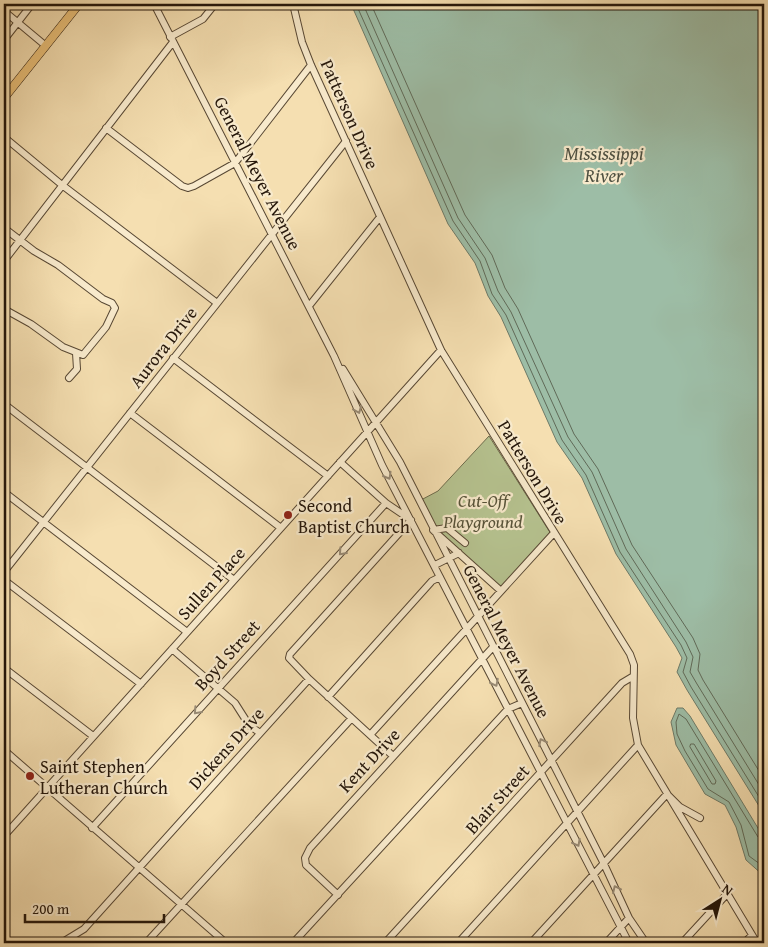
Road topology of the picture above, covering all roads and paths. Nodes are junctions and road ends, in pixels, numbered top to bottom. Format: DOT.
graph roads {
  1 [pos="32,4"];
  2 [pos="79,4"];
  3 [pos="154,4"];
  4 [pos="215,4"];
  5 [pos="293,4"];
  6 [pos="4,11"];
  7 [pos="18,23"];
  8 [pos="172,39"];
  9 [pos="4,40"];
  10 [pos="46,46"];
  11 [pos="311,65"];
  12 [pos="4,98"];
  13 [pos="106,128"];
  14 [pos="4,137"];
  15 [pos="346,141"];
  16 [pos="235,163"];
  17 [pos="62,186"];
  18 [pos="380,217"];
  19 [pos="4,228"];
  20 [pos="272,234"];
  21 [pos="19,241"];
  22 [pos="4,261"];
  23 [pos="217,304"];
  24 [pos="309,306"];
  25 [pos="4,309"];
  26 [pos="441,350"];
  27 [pos="76,353"];
  28 [pos="334,356"];
  29 [pos="173,358"];
  30 [pos="69,378"];
  31 [pos="4,404"];
  32 [pos="130,413"];
  33 [pos="375,424"];
  34 [pos="367,433"];
  35 [pos="340,462"];
  36 [pos="86,468"];
  37 [pos="328,476"];
  38 [pos="4,492"];
  39 [pos="415,496"];
  40 [pos="402,501"];
  41 [pos="386,503"];
  42 [pos="411,520"];
  43 [pos="42,523"];
  44 [pos="281,528"];
  45 [pos="433,530"];
  46 [pos="553,534"];
  47 [pos="465,543"];
  48 [pos="459,553"];
  49 [pos="448,559"];
  50 [pos="435,565"];
  51 [pos="4,572"];
  52 [pos="440,577"];
  53 [pos="4,580"];
  54 [pos="234,580"];
  55 [pos="501,591"];
  56 [pos="477,617"];
  57 [pos="467,628"];
  58 [pos="187,632"];
  59 [pos="493,647"];
  60 [pos="172,649"];
  61 [pos="482,659"];
  62 [pos="4,668"];
  63 [pos="632,677"];
  64 [pos="309,679"];
  65 [pos="141,684"];
  66 [pos="218,688"];
  67 [pos="328,697"];
  68 [pos="522,703"];
  69 [pos="508,709"];
  70 [pos="351,718"];
  71 [pos="260,733"];
  72 [pos="370,735"];
  73 [pos="93,736"];
  74 [pos="638,745"];
  75 [pos="4,750"];
  76 [pos="393,756"];
  77 [pos="551,761"];
  78 [pos="541,773"];
  79 [pos="46,789"];
  80 [pos="667,794"];
  81 [pos="577,812"];
  82 [pos="700,818"];
  83 [pos="567,824"];
  84 [pos="92,828"];
  85 [pos="4,836"];
  86 [pos="604,864"];
  87 [pos="138,868"];
  88 [pos="594,875"];
  89 [pos="727,894"];
  90 [pos="338,895"];
  91 [pos="180,904"];
  92 [pos="629,918"];
  93 [pos="621,927"];
  94 [pos="752,935"];
  95 [pos="223,942"];
  96 [pos="61,943"];
  97 [pos="146,943"];
  98 [pos="293,943"];
  99 [pos="385,943"];
  100 [pos="458,943"];
  101 [pos="531,943"];
  102 [pos="606,943"];
  103 [pos="629,943"];
  104 [pos="646,943"];
  105 [pos="682,943"];
  106 [pos="744,943"];
  107 [pos="757,943"];
  1 -- 7 [label="street"];
  2 -- 10 [label="main road"];
  3 -- 8 [label="street, General Meyer Avenue"];
  4 -- 8 [label="street"];
  5 -- 11 [label="street, Patterson Drive"];
  6 -- 7 [label="street"];
  7 -- 9 [label="street"];
  7 -- 10 [label="street"];
  8 -- 13 [label="street"];
  8 -- 16 [label="street, General Meyer Avenue"];
  10 -- 12 [label="main road"];
  11 -- 15 [label="street, Patterson Drive"];
  11 -- 16 [label="street"];
  13 -- 16 [label="street"];
  13 -- 17 [label="street"];
  14 -- 17 [label="street"];
  15 -- 18 [label="street, Patterson Drive"];
  15 -- 20 [label="street, Aurora Drive"];
  16 -- 20 [label="street, General Meyer Avenue"];
  17 -- 21 [label="street"];
  17 -- 23 [label="street"];
  18 -- 24 [label="street"];
  18 -- 26 [label="street, Patterson Drive"];
  19 -- 21 [label="street"];
  20 -- 23 [label="street, Aurora Drive"];
  20 -- 24 [label="street, General Meyer Avenue"];
  21 -- 22 [label="street"];
  21 -- 27 [label="street"];
  23 -- 29 [label="street, Aurora Drive"];
  24 -- 28 [label="street, General Meyer Avenue"];
  25 -- 27 [label="street"];
  26 -- 33 [label="street, Sullen Place"];
  26 -- 46 [label="street, Patterson Drive"];
  27 -- 30 [label="street"];
  28 -- 33 [label="street, General Meyer Avenue"];
  28 -- 34 [label="street, General Meyer Avenue, one-way"];
  29 -- 32 [label="street, Aurora Drive"];
  29 -- 37 [label="street"];
  31 -- 36 [label="street"];
  32 -- 36 [label="street, Aurora Drive"];
  32 -- 44 [label="street"];
  33 -- 34 [label="street, Sullen Place"];
  33 -- 39 [label="street, General Meyer Avenue"];
  34 -- 35 [label="street, Sullen Place"];
  34 -- 40 [label="street, General Meyer Avenue, one-way"];
  35 -- 37 [label="street, Sullen Place"];
  35 -- 41 [label="street"];
  36 -- 43 [label="street, Aurora Drive"];
  36 -- 54 [label="street"];
  37 -- 44 [label="street, Sullen Place"];
  38 -- 43 [label="street"];
  39 -- 40 [label="street"];
  39 -- 45 [label="street, General Meyer Avenue"];
  40 -- 42 [label="street, General Meyer Avenue"];
  41 -- 42 [label="street"];
  41 -- 66 [label="street, Boyd Street, one-way"];
  42 -- 50 [label="street, General Meyer Avenue"];
  42 -- 64 [label="street"];
  43 -- 51 [label="street, Aurora Drive"];
  43 -- 58 [label="street"];
  44 -- 54 [label="street, Sullen Place"];
  45 -- 47 [label="street"];
  45 -- 48 [label="street"];
  45 -- 49 [label="street, General Meyer Avenue"];
  46 -- 55 [label="street"];
  46 -- 63 [label="street, Patterson Drive"];
  48 -- 49 [label="street"];
  48 -- 55 [label="street"];
  49 -- 50 [label="street"];
  49 -- 56 [label="street, General Meyer Avenue"];
  50 -- 52 [label="street, General Meyer Avenue"];
  52 -- 57 [label="street, General Meyer Avenue"];
  52 -- 67 [label="street"];
  53 -- 65 [label="street"];
  54 -- 58 [label="street, Sullen Place"];
  55 -- 56 [label="street"];
  56 -- 57 [label="street"];
  56 -- 59 [label="street, General Meyer Avenue"];
  57 -- 61 [label="street, General Meyer Avenue"];
  57 -- 72 [label="street"];
  58 -- 60 [label="street, Sullen Place"];
  59 -- 61 [label="street, Kent Drive"];
  59 -- 68 [label="street, General Meyer Avenue"];
  60 -- 65 [label="street, Sullen Place"];
  60 -- 66 [label="street"];
  61 -- 69 [label="street, General Meyer Avenue, one-way"];
  61 -- 76 [label="street, Kent Drive"];
  62 -- 73 [label="street"];
  63 -- 74 [label="street, Patterson Drive"];
  63 -- 77 [label="street, Blair Street"];
  64 -- 67 [label="street"];
  64 -- 71 [label="street, Dickens Drive"];
  65 -- 73 [label="street, Sullen Place"];
  66 -- 71 [label="street"];
  66 -- 84 [label="street, Boyd Street, one-way"];
  67 -- 70 [label="street"];
  68 -- 69 [label="street"];
  77 -- 68 [label="street, General Meyer Avenue, one-way"];
  69 -- 78 [label="street, General Meyer Avenue"];
  69 -- 90 [label="street"];
  70 -- 72 [label="street"];
  70 -- 91 [label="street"];
  71 -- 87 [label="street, Dickens Drive"];
  72 -- 76 [label="street"];
  73 -- 79 [label="street, Sullen Place"];
  74 -- 80 [label="street, Patterson Drive"];
  74 -- 81 [label="street"];
  75 -- 79 [label="street"];
  76 -- 90 [label="street, Kent Drive"];
  77 -- 78 [label="street, Blair Street"];
  77 -- 81 [label="street, General Meyer Avenue"];
  78 -- 83 [label="street, General Meyer Avenue"];
  78 -- 99 [label="street, Blair Street"];
  79 -- 84 [label="street"];
  79 -- 85 [label="street, Sullen Place"];
  80 -- 82 [label="street"];
  80 -- 86 [label="street"];
  80 -- 89 [label="street, Patterson Drive"];
  81 -- 83 [label="street"];
  81 -- 86 [label="street, General Meyer Avenue"];
  83 -- 88 [label="street, General Meyer Avenue, one-way"];
  83 -- 100 [label="street"];
  84 -- 87 [label="street"];
  86 -- 88 [label="street"];
  92 -- 86 [label="street, General Meyer Avenue, one-way"];
  87 -- 91 [label="street"];
  87 -- 96 [label="street, Dickens Drive"];
  88 -- 93 [label="street, General Meyer Avenue"];
  88 -- 101 [label="street"];
  89 -- 94 [label="street, Patterson Drive"];
  89 -- 105 [label="street"];
  90 -- 98 [label="street"];
  91 -- 95 [label="street"];
  91 -- 97 [label="street"];
  92 -- 93 [label="street"];
  92 -- 104 [label="street, General Meyer Avenue"];
  93 -- 102 [label="street"];
  93 -- 103 [label="street, General Meyer Avenue"];
  94 -- 106 [label="street"];
  94 -- 107 [label="street, Patterson Drive"];
}
